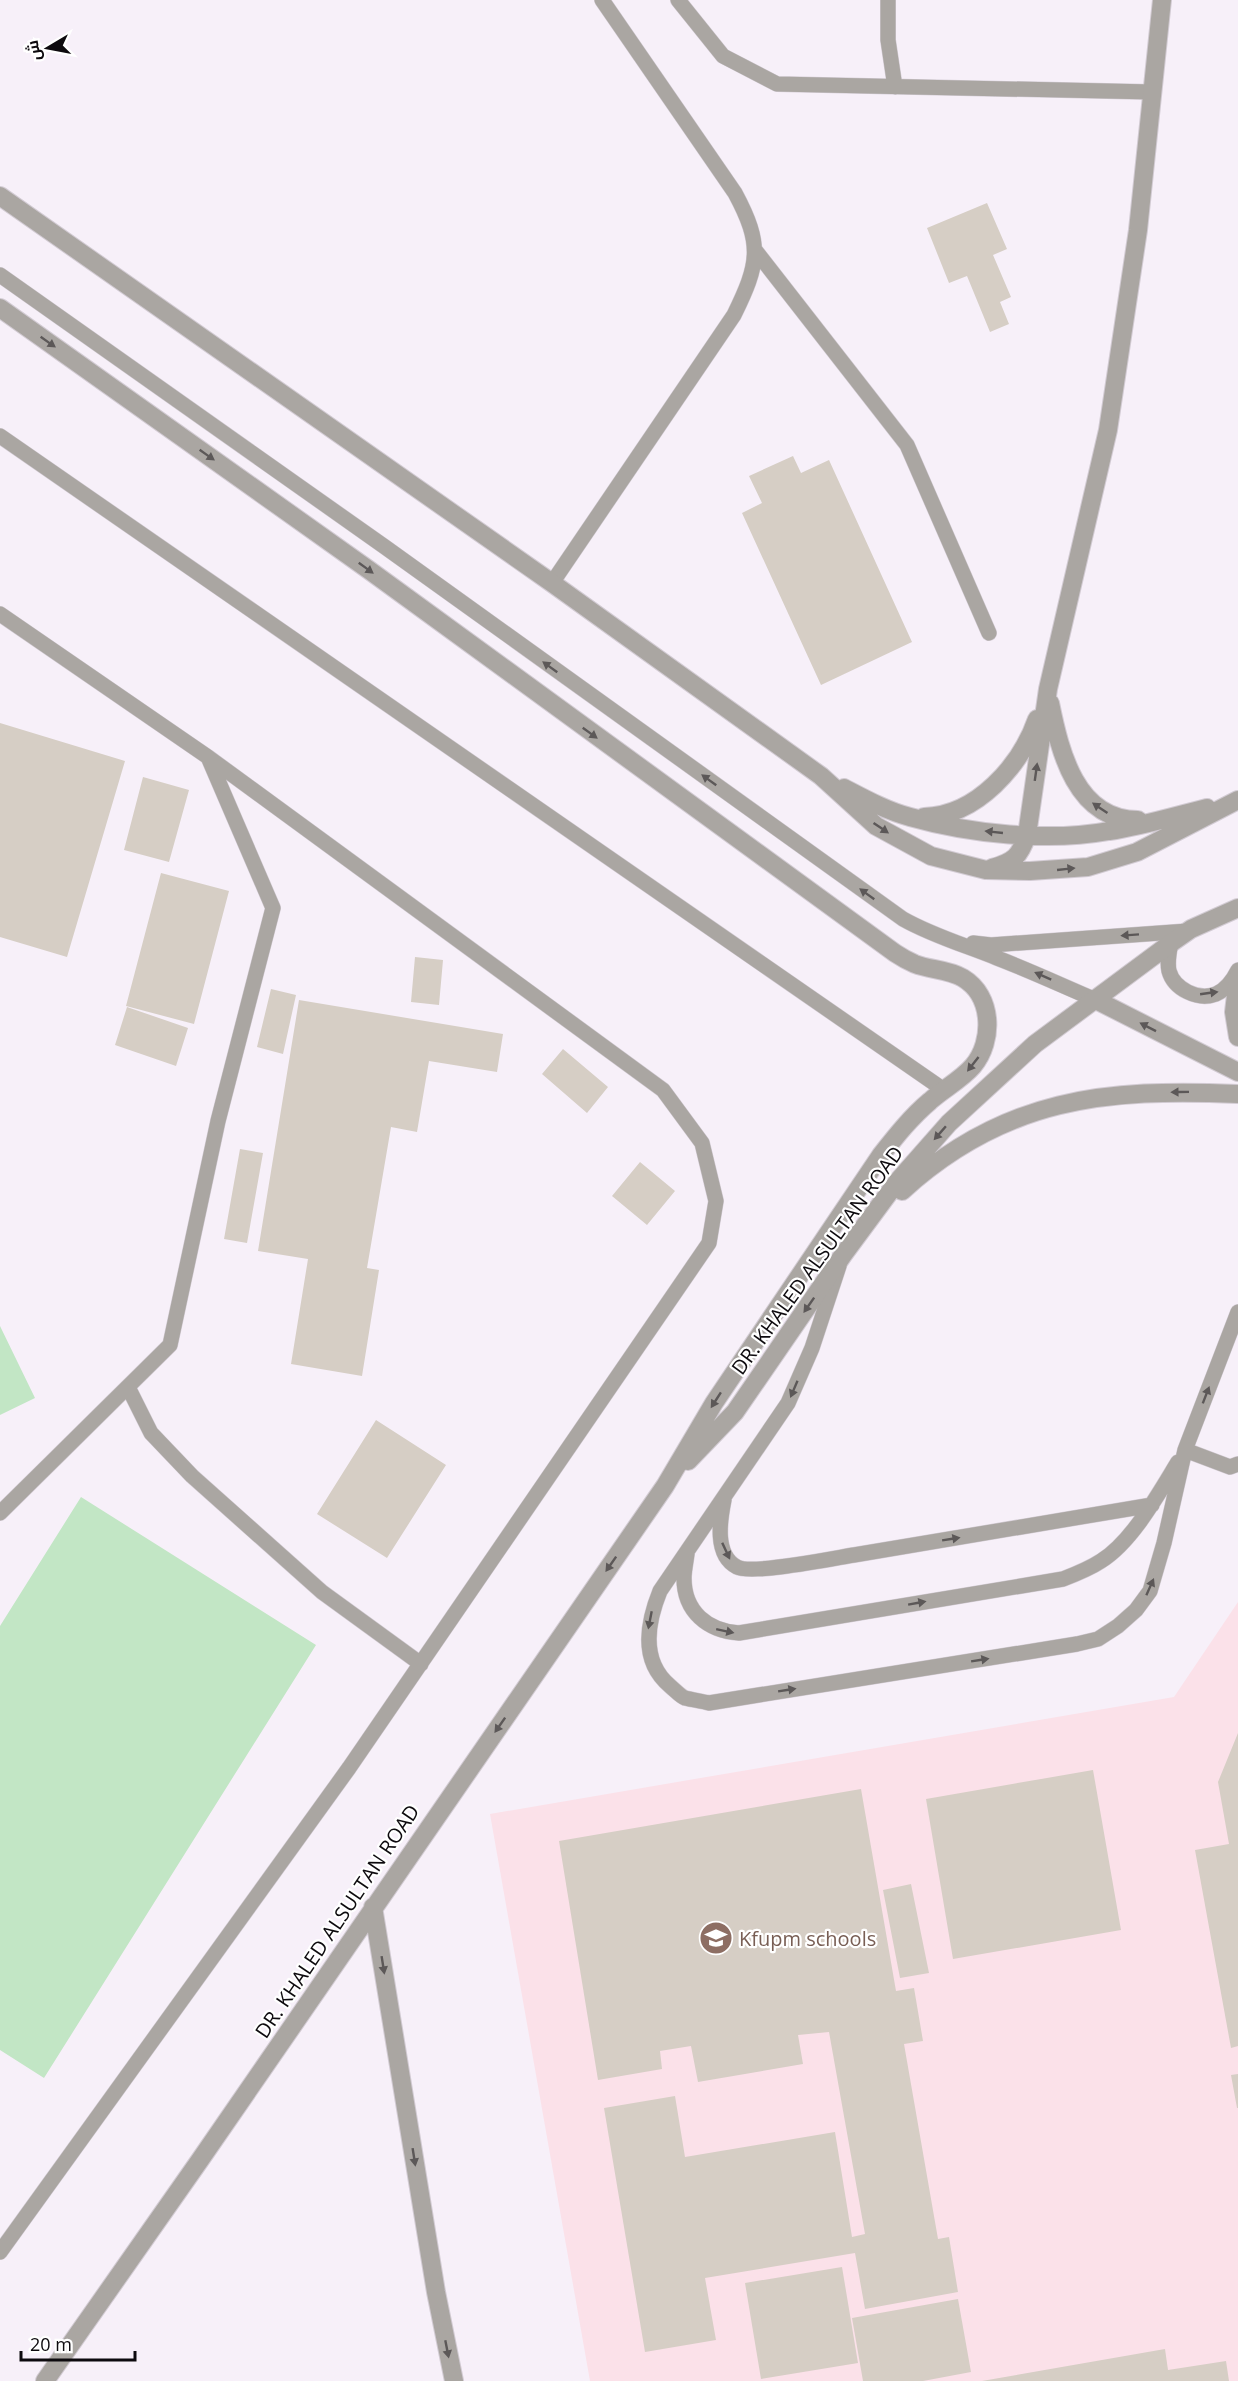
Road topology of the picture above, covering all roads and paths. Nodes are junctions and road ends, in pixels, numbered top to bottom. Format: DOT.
graph roads {
  1 [pos="602,0"];
  2 [pos="678,0"];
  3 [pos="888,0"];
  4 [pos="1162,0"];
  5 [pos="895,87"];
  6 [pos="1152,92"];
  7 [pos="0,196"];
  8 [pos="755,250"];
  9 [pos="0,275"];
  10 [pos="0,308"];
  11 [pos="0,436"];
  12 [pos="552,583"];
  13 [pos="0,614"];
  14 [pos="989,633"];
  15 [pos="1048,689"];
  16 [pos="208,757"];
  17 [pos="821,776"];
  18 [pos="1238,800"];
  19 [pos="909,817"];
  20 [pos="1155,820"];
  21 [pos="1027,835"];
  22 [pos="986,870"];
  23 [pos="1238,908"];
  24 [pos="1188,931"];
  25 [pos="955,942"];
  26 [pos="1171,943"];
  27 [pos="1238,970"];
  28 [pos="1238,978"];
  29 [pos="1096,1000"];
  30 [pos="1238,1037"];
  31 [pos="1238,1072"];
  32 [pos="944,1090"];
  33 [pos="1238,1094"];
  34 [pos="867,1223"];
  35 [pos="843,1255"];
  36 [pos="1238,1312"];
  37 [pos="128,1387"];
  38 [pos="1185,1450"];
  39 [pos="1238,1464"];
  40 [pos="665,1486"];
  41 [pos="726,1494"];
  42 [pos="1152,1505"];
  43 [pos="0,1514"];
  44 [pos="688,1551"];
  45 [pos="421,1664"];
  46 [pos="373,1907"];
  47 [pos="0,2252"];
  48 [pos="45,2381"];
  49 [pos="454,2381"];
  1 -- 8 [label="lane"];
  2 -- 5 [label="lane"];
  3 -- 5 [label="lane"];
  4 -- 6 [label="street"];
  5 -- 6 [label="lane"];
  6 -- 15 [label="street"];
  7 -- 12 [label="street"];
  8 -- 12 [label="lane"];
  8 -- 14 [label="lane"];
  25 -- 9 [label="lane, one-way"];
  10 -- 32 [label="street, DR. KHALED ALSULTAN ROAD, one-way"];
  11 -- 32 [label="lane"];
  12 -- 17 [label="street"];
  13 -- 16 [label="lane"];
  15 -- 19 [label="street"];
  20 -- 15 [label="street, one-way"];
  21 -- 15 [label="street, one-way"];
  16 -- 37 [label="lane"];
  16 -- 45 [label="lane"];
  17 -- 19 [label="street"];
  17 -- 22 [label="street, one-way"];
  18 -- 20 [label="street"];
  22 -- 18 [label="street, one-way"];
  21 -- 19 [label="street, one-way"];
  20 -- 21 [label="street"];
  21 -- 22 [label="street"];
  23 -- 24 [label="street, DR. KHALED ALSULTAN ROAD"];
  24 -- 25 [label="lane, one-way"];
  24 -- 26 [label="street, DR. KHALED ALSULTAN ROAD"];
  29 -- 25 [label="lane, one-way"];
  26 -- 27 [label="lane, one-way"];
  26 -- 29 [label="street, DR. KHALED ALSULTAN ROAD"];
  28 -- 30 [label="street"];
  31 -- 29 [label="street, one-way"];
  29 -- 34 [label="street, DR. KHALED ALSULTAN ROAD, one-way"];
  32 -- 40 [label="street, DR. KHALED ALSULTAN ROAD, one-way"];
  33 -- 34 [label="street, one-way"];
  34 -- 35 [label="street, DR. KHALED ALSULTAN ROAD"];
  35 -- 40 [label="street, DR. KHALED ALSULTAN ROAD, one-way"];
  35 -- 41 [label="lane, one-way"];
  38 -- 36 [label="lane, one-way"];
  37 -- 43 [label="lane"];
  37 -- 45 [label="lane"];
  38 -- 39 [label="lane"];
  38 -- 42 [label="lane"];
  44 -- 38 [label="lane, one-way"];
  40 -- 46 [label="street, DR. KHALED ALSULTAN ROAD, one-way"];
  41 -- 42 [label="lane, one-way"];
  41 -- 44 [label="lane"];
  44 -- 42 [label="lane, one-way"];
  45 -- 47 [label="lane"];
  46 -- 48 [label="street, DR. KHALED ALSULTAN ROAD"];
  46 -- 49 [label="street, one-way"];
}
